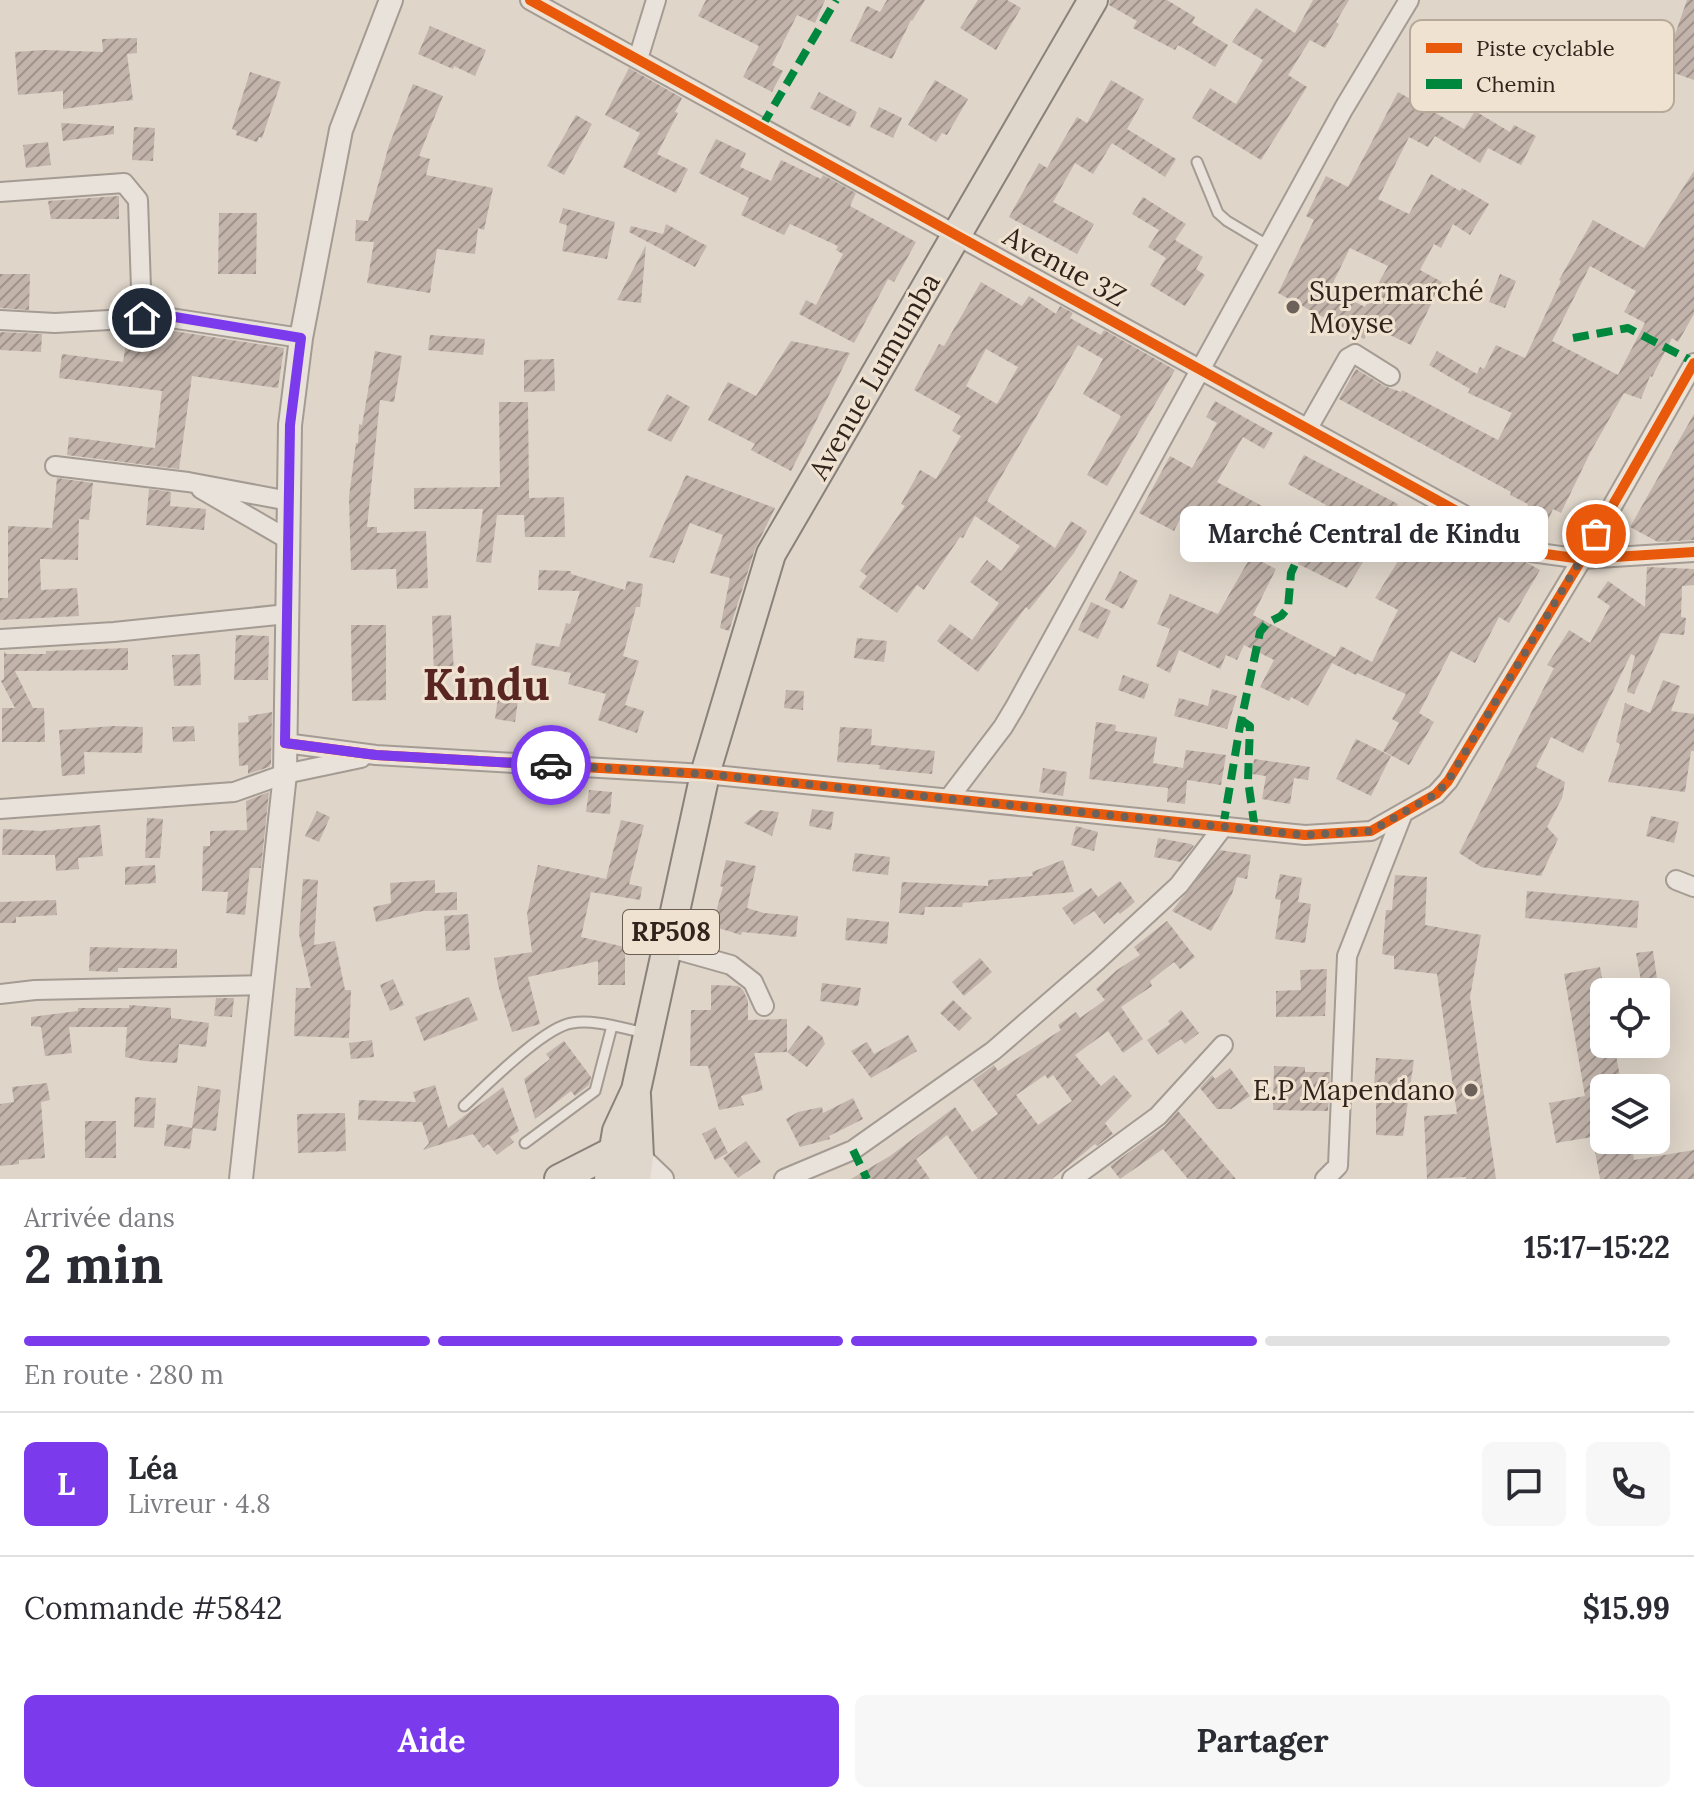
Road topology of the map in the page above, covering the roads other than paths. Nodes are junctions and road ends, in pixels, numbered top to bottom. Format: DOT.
graph roads {
  1 [pos="391,0"];
  2 [pos="530,0"];
  3 [pos="656,0"];
  4 [pos="1409,0"];
  5 [pos="1086,5"];
  6 [pos="638,59"];
  7 [pos="1197,162"];
  8 [pos="0,192"];
  9 [pos="957,234"];
  10 [pos="1269,246"];
  11 [pos="142,318"];
  12 [pos="0,320"];
  13 [pos="301,338"];
  14 [pos="1694,363"];
  15 [pos="1202,369"];
  16 [pos="1390,376"];
  17 [pos="1308,428"];
  18 [pos="55,466"];
  19 [pos="188,482"];
  20 [pos="289,501"];
  21 [pos="289,540"];
  22 [pos="1694,552"];
  23 [pos="1582,559"];
  24 [pos="287,614"];
  25 [pos="0,639"];
  26 [pos="285,743"];
  27 [pos="376,755"];
  28 [pos="285,774"];
  29 [pos="705,774"];
  30 [pos="949,798"];
  31 [pos="0,809"];
  32 [pos="1403,813"];
  33 [pos="1223,827"];
  34 [pos="1676,880"];
  35 [pos="1694,887"];
  36 [pos="667,947"];
  37 [pos="262,985"];
  38 [pos="0,994"];
  39 [pos="764,1006"];
  40 [pos="612,1026"];
  41 [pos="649,1033"];
  42 [pos="1223,1045"];
  43 [pos="464,1106"];
  44 [pos="525,1143"];
  45 [pos="624,1167"];
  46 [pos="241,1179"];
  47 [pos="559,1179"];
  48 [pos="662,1179"];
  49 [pos="784,1179"];
  50 [pos="1072,1179"];
  51 [pos="1325,1179"];
  1 -- 13 [label="street"];
  2 -- 6 [label="street, Avenue 3Z"];
  3 -- 6 [label="street"];
  4 -- 10 [label="street"];
  5 -- 9 [label="main road, Avenue Lumumba"];
  6 -- 9 [label="street, Avenue 3Z"];
  7 -- 10 [label="lane"];
  8 -- 11 [label="street"];
  9 -- 15 [label="street, Avenue 3Z"];
  9 -- 29 [label="main road, Avenue Lumumba"];
  10 -- 15 [label="street"];
  11 -- 12 [label="street"];
  11 -- 13 [label="street"];
  13 -- 20 [label="street"];
  14 -- 23 [label="street"];
  15 -- 17 [label="street, Avenue 3Z"];
  15 -- 30 [label="street"];
  16 -- 17 [label="street"];
  17 -- 23 [label="street, Avenue 3Z"];
  18 -- 19 [label="street"];
  19 -- 20 [label="street"];
  19 -- 21 [label="street"];
  20 -- 21 [label="street"];
  21 -- 24 [label="street"];
  22 -- 23 [label="street, Avenue 3Z"];
  23 -- 32 [label="street"];
  24 -- 25 [label="street"];
  24 -- 26 [label="street"];
  26 -- 27 [label="street"];
  26 -- 28 [label="street"];
  27 -- 28 [label="street"];
  27 -- 29 [label="street"];
  28 -- 31 [label="street"];
  28 -- 37 [label="street"];
  29 -- 30 [label="street"];
  29 -- 36 [label="main road, RP508"];
  30 -- 33 [label="street"];
  32 -- 33 [label="street"];
  32 -- 51 [label="street"];
  33 -- 49 [label="street"];
  34 -- 35 [label="street"];
  36 -- 39 [label="street"];
  36 -- 41 [label="main road, RP508"];
  37 -- 38 [label="street"];
  37 -- 46 [label="street"];
  40 -- 41 [label="lane"];
  40 -- 43 [label="lane"];
  40 -- 44 [label="lane"];
  41 -- 45 [label="main road, RP508"];
  42 -- 50 [label="street"];
  45 -- 47 [label="main road"];
  45 -- 48 [label="street"];
}
